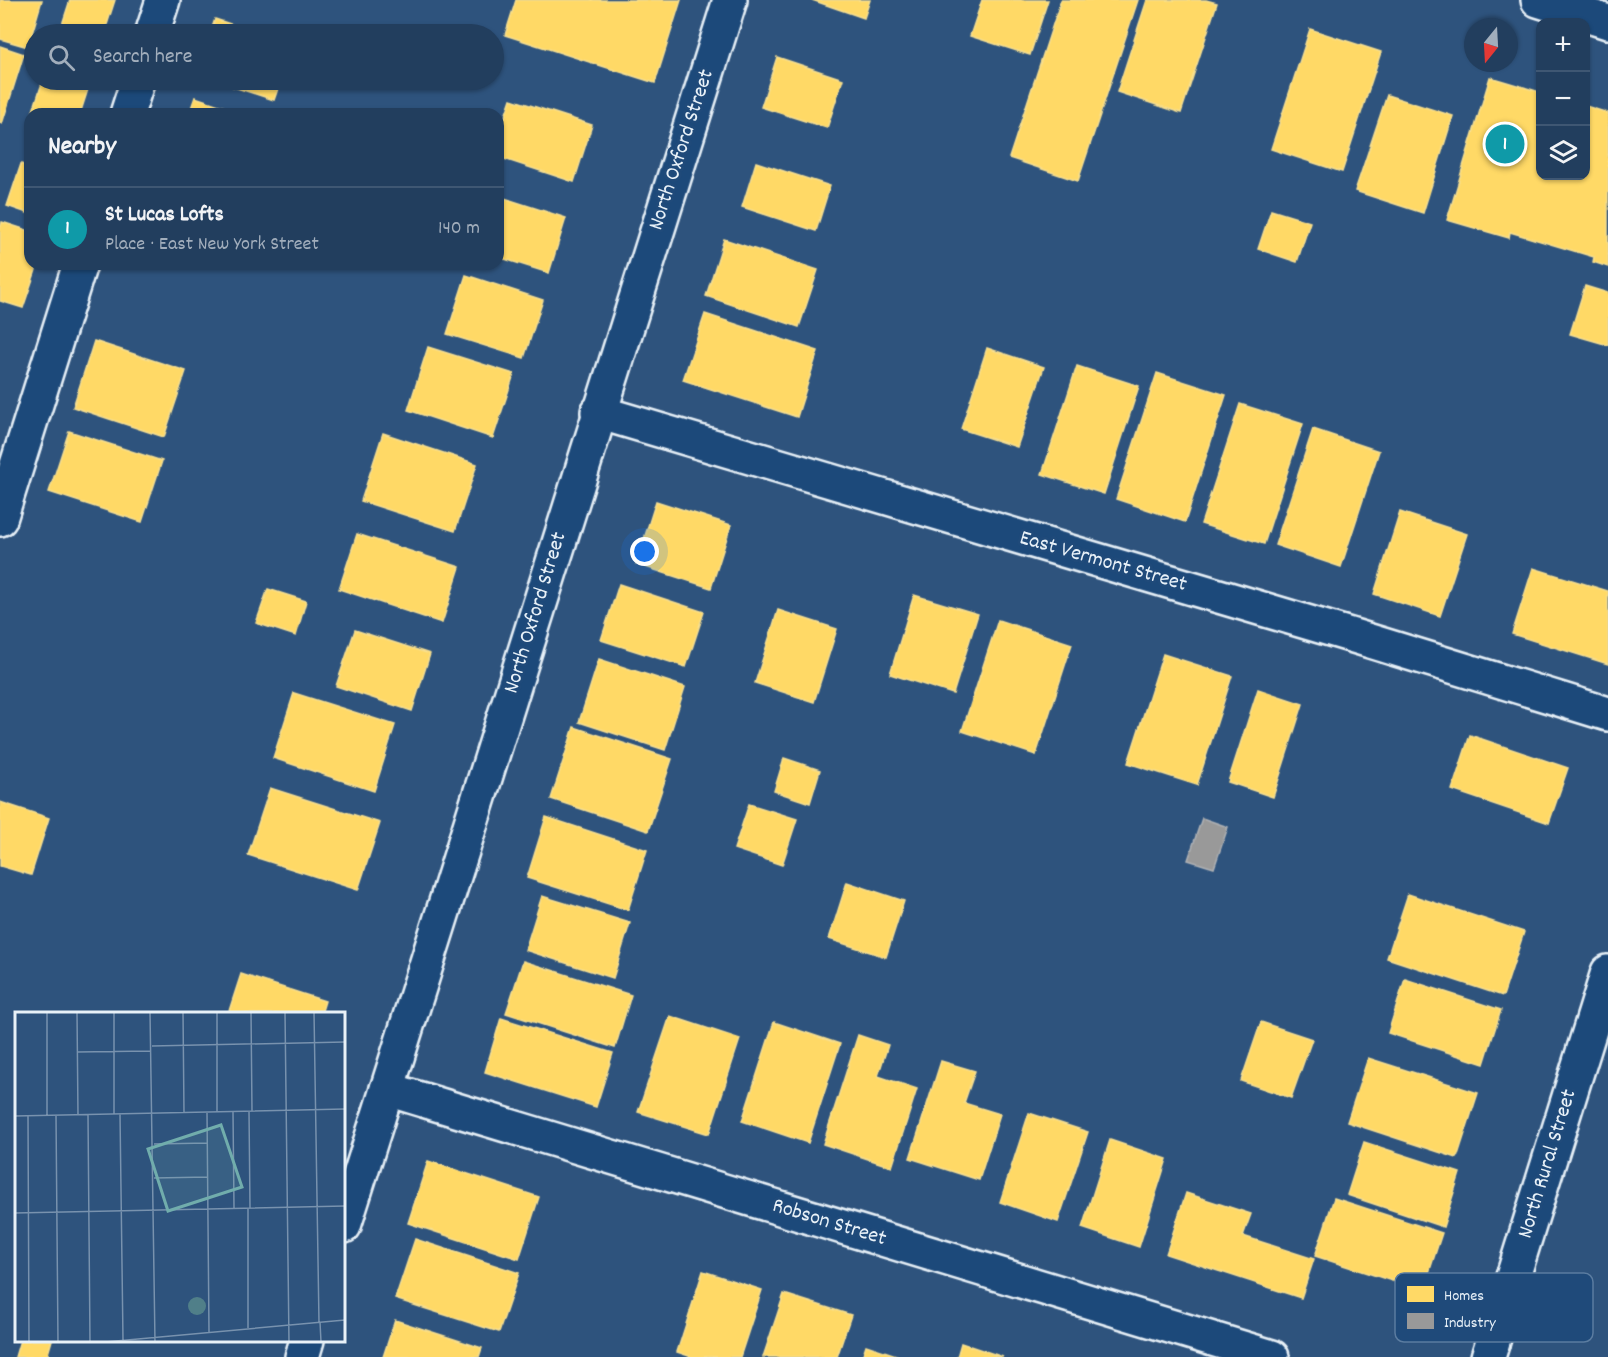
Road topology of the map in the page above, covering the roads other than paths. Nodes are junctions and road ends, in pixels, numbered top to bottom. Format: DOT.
graph roads {
  1 [pos="163,0"];
  2 [pos="730,0"];
  3 [pos="1538,0"];
  4 [pos="1608,22"];
  5 [pos="155,24"];
  6 [pos="135,90"];
  7 [pos="129,108"];
  8 [pos="78,270"];
  9 [pos="598,412"];
  10 [pos="0,519"];
  11 [pos="1608,714"];
  12 [pos="1608,972"];
  13 [pos="387,1089"];
  14 [pos="345,1224"];
  15 [pos="1514,1273"];
  16 [pos="307,1342"];
  17 [pos="1493,1342"];
  18 [pos="302,1357"];
  19 [pos="1272,1357"];
  20 [pos="1488,1357"];
  1 -- 5 [label="street"];
  2 -- 9 [label="street, North Oxford Street"];
  3 -- 4 [label="street"];
  6 -- 7 [label="street"];
  8 -- 10 [label="street"];
  9 -- 11 [label="street, East Vermont Street"];
  9 -- 13 [label="street, North Oxford Street"];
  12 -- 15 [label="street, North Rural Street"];
  13 -- 14 [label="street, North Oxford Street"];
  13 -- 19 [label="street, Robson Street"];
  16 -- 18 [label="street"];
  17 -- 20 [label="street, North Rural Street"];
}
